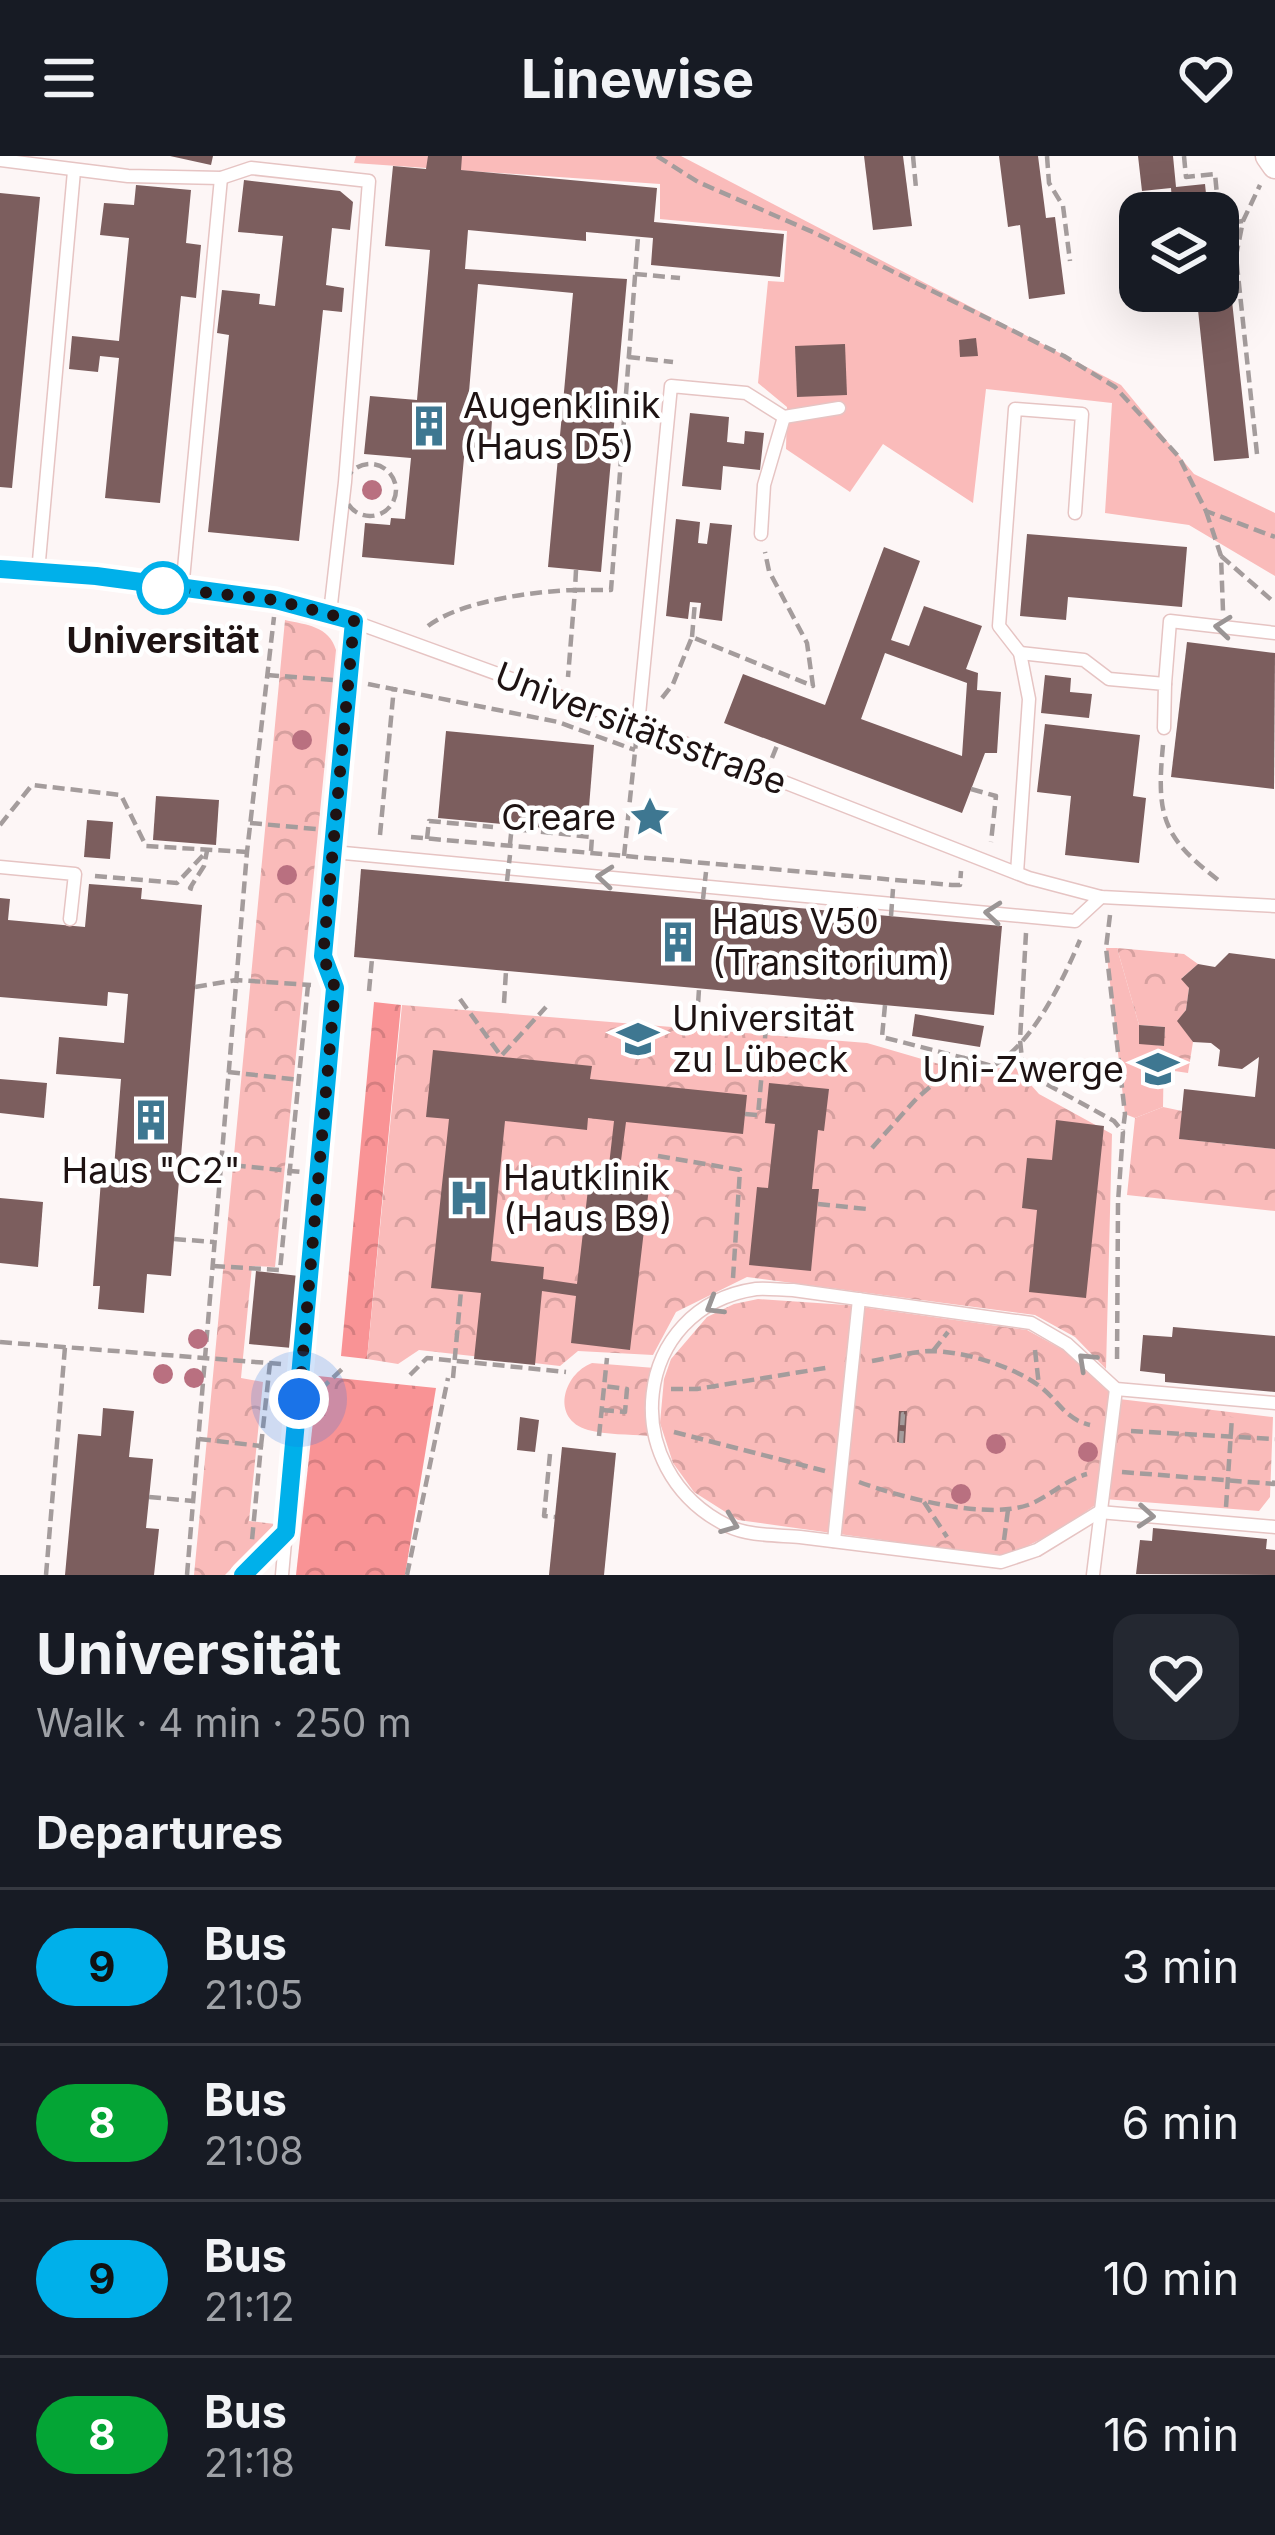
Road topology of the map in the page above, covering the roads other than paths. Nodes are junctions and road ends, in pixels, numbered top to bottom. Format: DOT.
graph roads {
  1 [pos="0,160"];
  2 [pos="74,171"];
  3 [pos="221,178"];
  4 [pos="839,408"];
  5 [pos="784,417"];
  6 [pos="1075,512"];
  7 [pos="761,534"];
  8 [pos="0,569"];
  9 [pos="38,572"];
  10 [pos="182,590"];
  11 [pos="329,613"];
  12 [pos="354,621"];
  13 [pos="1275,633"];
  14 [pos="1021,653"];
  15 [pos="1165,684"];
  16 [pos="638,725"];
  17 [pos="1164,728"];
  18 [pos="333,853"];
  19 [pos="0,867"];
  20 [pos="1017,873"];
  21 [pos="1107,897"];
  22 [pos="1275,906"];
  23 [pos="70,919"];
  24 [pos="859,1299"];
  25 [pos="1116,1389"];
  26 [pos="1275,1403"];
  27 [pos="1099,1512"];
  28 [pos="1275,1527"];
  29 [pos="286,1532"];
  30 [pos="834,1541"];
  31 [pos="247,1571"];
  32 [pos="282,1575"];
  33 [pos="1093,1575"];
  1 -- 2 [label="lane"];
  2 -- 3 [label="lane"];
  2 -- 9 [label="lane"];
  3 -- 10 [label="lane"];
  3 -- 11 [label="lane"];
  4 -- 5 [label="lane"];
  5 -- 7 [label="lane"];
  5 -- 16 [label="lane"];
  6 -- 14 [label="lane"];
  8 -- 9 [label="lane, Universitätsstraße"];
  9 -- 10 [label="lane, Universitätsstraße"];
  10 -- 11 [label="lane, Universitätsstraße"];
  11 -- 12 [label="lane, Universitätsstraße"];
  12 -- 16 [label="lane, Universitätsstraße"];
  12 -- 18 [label="lane"];
  13 -- 15 [label="lane, one-way"];
  14 -- 15 [label="lane"];
  14 -- 20 [label="lane"];
  15 -- 17 [label="lane"];
  16 -- 20 [label="lane, Universitätsstraße"];
  21 -- 18 [label="lane, one-way"];
  18 -- 29 [label="lane"];
  19 -- 23 [label="lane"];
  20 -- 21 [label="lane, Universitätsstraße"];
  21 -- 22 [label="lane, Universitätsstraße"];
  25 -- 24 [label="lane, one-way"];
  24 -- 30 [label="lane"];
  24 -- 30 [label="lane, one-way"];
  25 -- 26 [label="lane"];
  25 -- 27 [label="lane"];
  27 -- 28 [label="lane, one-way"];
  27 -- 30 [label="lane"];
  27 -- 33 [label="lane"];
  29 -- 31 [label="lane"];
  29 -- 32 [label="lane"];
}
